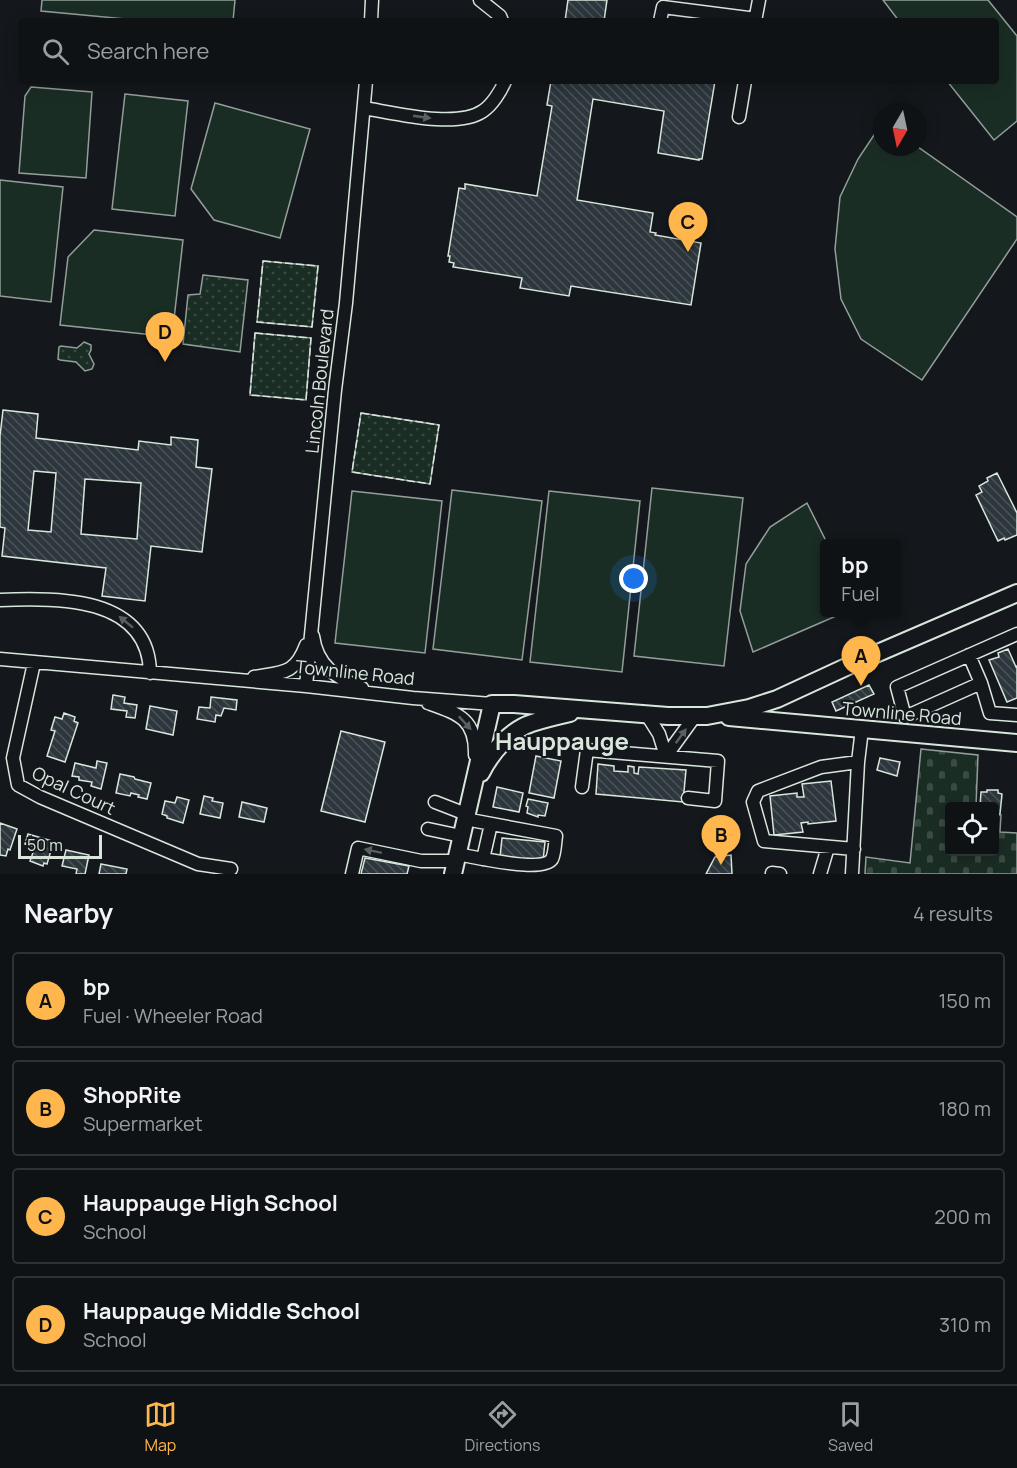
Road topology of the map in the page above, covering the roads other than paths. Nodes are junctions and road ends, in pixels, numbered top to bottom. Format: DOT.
graph roads {
  1 [pos="372,0"];
  2 [pos="480,0"];
  3 [pos="759,0"];
  4 [pos="371,18"];
  5 [pos="501,18"];
  6 [pos="661,18"];
  7 [pos="741,18"];
  8 [pos="755,18"];
  9 [pos="366,84"];
  10 [pos="504,84"];
  11 [pos="744,84"];
  12 [pos="364,108"];
  13 [pos="739,117"];
  14 [pos="1017,593"];
  15 [pos="0,600"];
  16 [pos="312,620"];
  17 [pos="1017,634"];
  18 [pos="969,655"];
  19 [pos="0,659"];
  20 [pos="34,663"];
  21 [pos="150,673"];
  22 [pos="239,680"];
  23 [pos="981,683"];
  24 [pos="306,686"];
  25 [pos="375,693"];
  26 [pos="413,698"];
  27 [pos="769,702"];
  28 [pos="492,704"];
  29 [pos="582,709"];
  30 [pos="647,715"];
  31 [pos="1017,715"];
  32 [pos="701,716"];
  33 [pos="784,722"];
  34 [pos="862,729"];
  35 [pos="1017,743"];
  36 [pos="666,756"];
  37 [pos="858,762"];
  38 [pos="582,787"];
  39 [pos="472,790"];
  40 [pos="688,798"];
  41 [pos="435,802"];
  42 [pos="466,817"];
  43 [pos="491,824"];
  44 [pos="428,829"];
  45 [pos="461,836"];
  46 [pos="828,847"];
  47 [pos="854,849"];
  48 [pos="483,859"];
  49 [pos="457,866"];
  50 [pos="231,870"];
  51 [pos="352,874"];
  52 [pos="820,874"];
  53 [pos="852,874"];
  1 -- 4 [label="street"];
  2 -- 5 [label="street"];
  3 -- 8 [label="street"];
  6 -- 7 [label="street"];
  9 -- 12 [label="street, Lincoln Boulevard"];
  12 -- 10 [label="street, one-way"];
  11 -- 13 [label="street"];
  12 -- 16 [label="street, Lincoln Boulevard"];
  14 -- 27 [label="main road, Townline Road"];
  21 -- 15 [label="street, one-way"];
  16 -- 22 [label="street"];
  16 -- 24 [label="street, Lincoln Boulevard"];
  16 -- 25 [label="street"];
  17 -- 18 [label="street"];
  18 -- 23 [label="street"];
  18 -- 23 [label="street"];
  19 -- 20 [label="street, Townline Road"];
  20 -- 21 [label="street, Townline Road"];
  20 -- 50 [label="street, Opal Court"];
  21 -- 22 [label="street, Townline Road"];
  22 -- 24 [label="street, Townline Road"];
  23 -- 31 [label="street"];
  24 -- 25 [label="street, Townline Road"];
  25 -- 26 [label="street, Townline Road"];
  26 -- 28 [label="street, Townline Road"];
  26 -- 39 [label="street, one-way"];
  27 -- 32 [label="main road, Townline Road"];
  27 -- 33 [label="main road"];
  28 -- 29 [label="main road, Townline Road"];
  28 -- 39 [label="main road"];
  29 -- 30 [label="main road, Townline Road"];
  29 -- 39 [label="main road"];
  30 -- 32 [label="main road, Townline Road"];
  30 -- 36 [label="street"];
  32 -- 33 [label="main road, Townline Road"];
  36 -- 32 [label="street, one-way"];
  33 -- 34 [label="main road, Townline Road"];
  34 -- 35 [label="main road, Townline Road"];
  34 -- 37 [label="street"];
  36 -- 38 [label="street"];
  36 -- 40 [label="street"];
  37 -- 46 [label="street"];
  37 -- 47 [label="street"];
  39 -- 42 [label="main road"];
  41 -- 42 [label="street"];
  42 -- 43 [label="street"];
  42 -- 45 [label="main road"];
  43 -- 48 [label="street"];
  43 -- 48 [label="street"];
  44 -- 45 [label="street"];
  45 -- 49 [label="main road"];
  46 -- 47 [label="street"];
  46 -- 52 [label="street"];
  47 -- 53 [label="street"];
  48 -- 49 [label="street"];
  49 -- 51 [label="street, one-way"];
}
